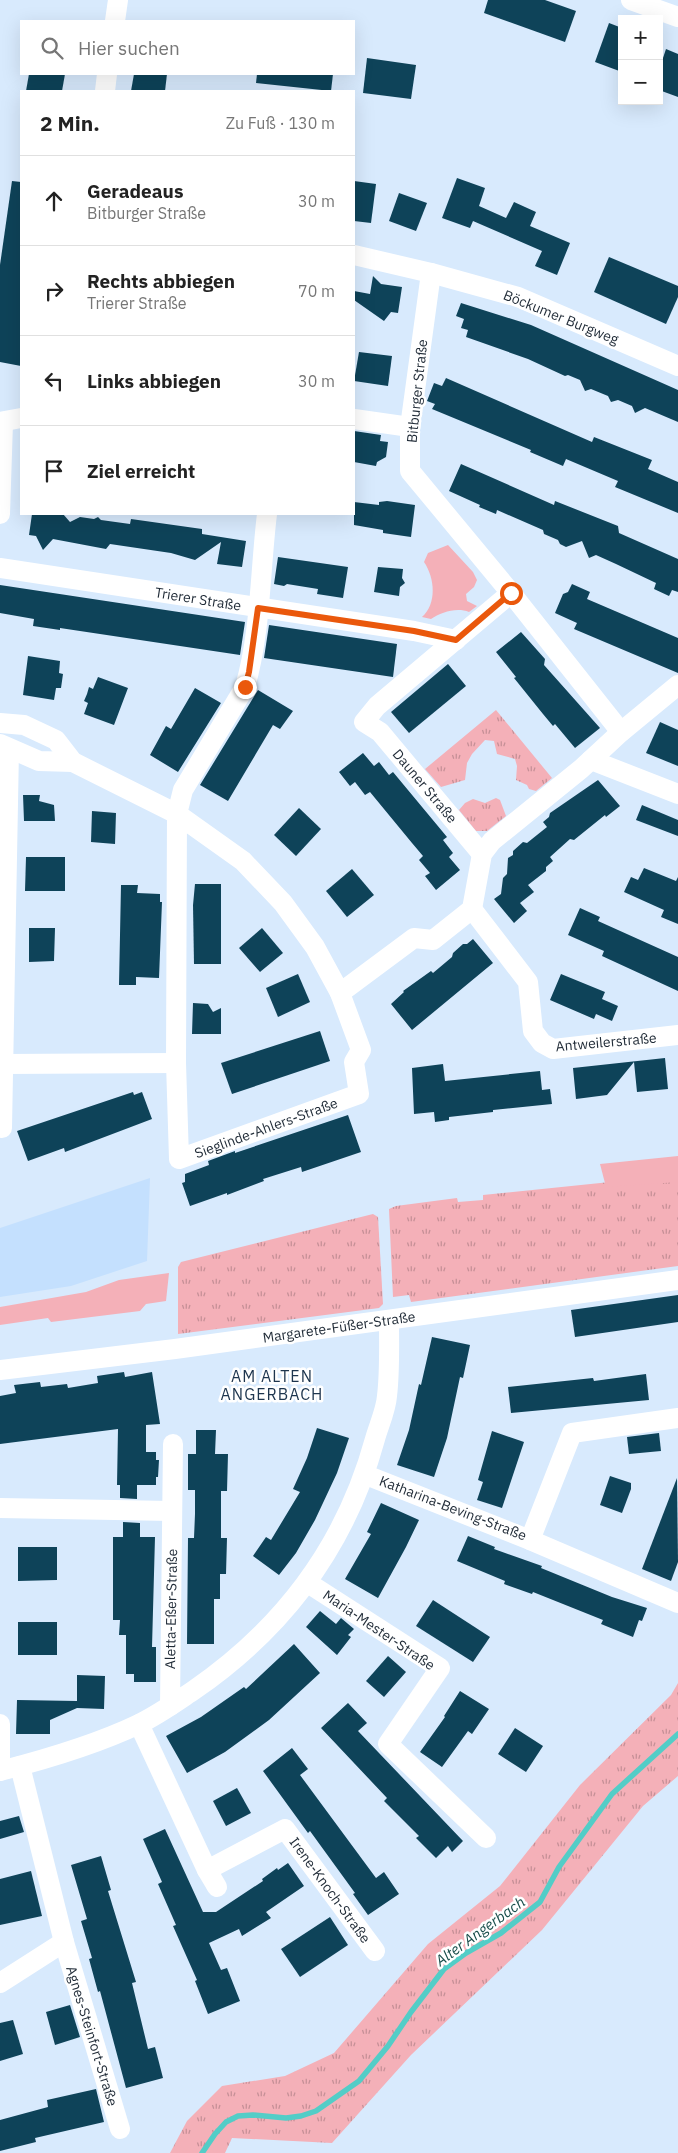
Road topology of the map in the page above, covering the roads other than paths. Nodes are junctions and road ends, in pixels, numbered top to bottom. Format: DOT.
graph roads {
  1 [pos="118,0"];
  2 [pos="631,0"];
  3 [pos="678,17"];
  4 [pos="115,20"];
  5 [pos="107,75"];
  6 [pos="105,90"];
  7 [pos="355,255"];
  8 [pos="432,273"];
  9 [pos="678,366"];
  10 [pos="355,419"];
  11 [pos="8,421"];
  12 [pos="410,427"];
  13 [pos="0,514"];
  14 [pos="267,515"];
  15 [pos="0,568"];
  16 [pos="511,593"];
  17 [pos="258,608"];
  18 [pos="456,640"];
  19 [pos="678,685"];
  20 [pos="0,723"];
  21 [pos="621,732"];
  22 [pos="5,747"];
  23 [pos="591,760"];
  24 [pos="73,762"];
  25 [pos="678,794"];
  26 [pos="177,814"];
  27 [pos="482,854"];
  28 [pos="472,909"];
  29 [pos="340,993"];
  30 [pos="678,1035"];
  31 [pos="176,1063"];
  32 [pos="4,1064"];
  33 [pos="2,1128"];
  34 [pos="678,1280"];
  35 [pos="389,1320"];
  36 [pos="0,1370"];
  37 [pos="678,1418"];
  38 [pos="173,1444"];
  39 [pos="366,1475"];
  40 [pos="0,1508"];
  41 [pos="172,1511"];
  42 [pos="530,1540"];
  43 [pos="308,1583"];
  44 [pos="678,1603"];
  45 [pos="170,1706"];
  46 [pos="0,1724"];
  47 [pos="139,1724"];
  48 [pos="20,1766"];
  49 [pos="0,1771"];
  50 [pos="486,1838"];
  51 [pos="207,1870"];
  52 [pos="217,1887"];
  53 [pos="64,1942"];
  54 [pos="375,1951"];
  55 [pos="0,1983"];
  56 [pos="120,2129"];
  1 -- 4 [label="street"];
  2 -- 3 [label="street"];
  5 -- 6 [label="street"];
  7 -- 8 [label="street, Böckumer Burgweg"];
  8 -- 9 [label="street, Böckumer Burgweg"];
  8 -- 12 [label="street, Bitburger Straße"];
  10 -- 12 [label="street"];
  11 -- 13 [label="street"];
  12 -- 16 [label="street, Bitburger Straße"];
  14 -- 17 [label="street, Sieglinde-Ahlers-Straße"];
  15 -- 17 [label="street, Trierer Straße"];
  16 -- 18 [label="street"];
  16 -- 21 [label="street, Bitburger Straße"];
  17 -- 18 [label="street, Trierer Straße"];
  17 -- 26 [label="street, Sieglinde-Ahlers-Straße"];
  18 -- 27 [label="street, Dauner Straße"];
  19 -- 21 [label="street"];
  20 -- 24 [label="street"];
  21 -- 23 [label="street"];
  22 -- 24 [label="street"];
  22 -- 32 [label="street"];
  23 -- 25 [label="street"];
  23 -- 27 [label="street"];
  24 -- 26 [label="street"];
  26 -- 29 [label="street"];
  26 -- 31 [label="street, Sieglinde-Ahlers-Straße"];
  27 -- 28 [label="street"];
  28 -- 29 [label="street"];
  28 -- 30 [label="street, Antweilerstraße"];
  29 -- 31 [label="street, Sieglinde-Ahlers-Straße"];
  31 -- 32 [label="street"];
  32 -- 33 [label="street"];
  34 -- 35 [label="street, Margarete-Füßer-Straße"];
  35 -- 36 [label="street, Margarete-Füßer-Straße"];
  35 -- 39 [label="street"];
  37 -- 42 [label="street, Katharina-Beving-Straße"];
  38 -- 41 [label="street, Aletta-Eßer-Straße"];
  39 -- 42 [label="street, Katharina-Beving-Straße"];
  39 -- 43 [label="street"];
  40 -- 41 [label="street"];
  41 -- 45 [label="street, Aletta-Eßer-Straße"];
  42 -- 44 [label="street"];
  43 -- 45 [label="street"];
  43 -- 50 [label="street, Maria-Mester-Straße"];
  45 -- 47 [label="street"];
  46 -- 49 [label="street"];
  47 -- 48 [label="street"];
  47 -- 51 [label="street"];
  48 -- 49 [label="street"];
  48 -- 53 [label="street, Agnes-Steinfort-Straße"];
  51 -- 52 [label="street"];
  51 -- 54 [label="street, Irene-Knoch-Straße"];
  53 -- 55 [label="street"];
  53 -- 56 [label="street, Agnes-Steinfort-Straße"];
}
